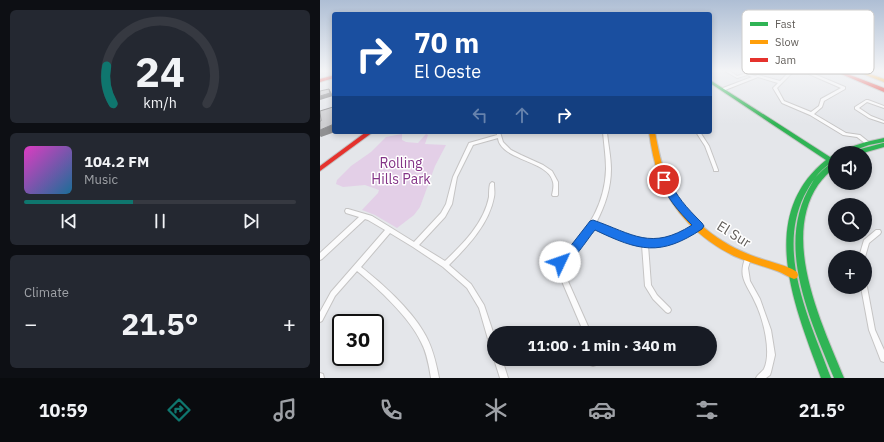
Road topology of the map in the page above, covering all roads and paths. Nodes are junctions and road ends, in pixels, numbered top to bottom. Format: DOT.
graph roads {
  1 [pos="726,89"];
  2 [pos="775,89"];
  3 [pos="843,89"];
  4 [pos="884,107"];
  5 [pos="810,114"];
  6 [pos="884,122"];
  7 [pos="358,134"];
  8 [pos="367,134"];
  9 [pos="498,134"];
  10 [pos="605,134"];
  11 [pos="652,134"];
  12 [pos="699,134"];
  13 [pos="884,140"];
  14 [pos="868,143"];
  15 [pos="884,145"];
  16 [pos="860,146"];
  17 [pos="872,148"];
  18 [pos="828,156"];
  19 [pos="325,160"];
  20 [pos="828,163"];
  21 [pos="828,166"];
  22 [pos="320,169"];
  23 [pos="716,170"];
  24 [pos="492,184"];
  25 [pos="555,195"];
  26 [pos="348,211"];
  27 [pos="364,216"];
  28 [pos="593,224"];
  29 [pos="699,226"];
  30 [pos="389,230"];
  31 [pos="878,232"];
  32 [pos="645,244"];
  33 [pos="415,245"];
  34 [pos="864,250"];
  35 [pos="320,257"];
  36 [pos="748,258"];
  37 [pos="800,258"];
  38 [pos="445,265"];
  39 [pos="356,267"];
  40 [pos="792,273"];
  41 [pos="805,285"];
  42 [pos="865,294"];
  43 [pos="668,310"];
  44 [pos="320,319"];
  45 [pos="488,326"];
  46 [pos="585,326"];
  47 [pos="884,358"];
  48 [pos="500,366"];
  49 [pos="435,378"];
  50 [pos="504,378"];
  51 [pos="760,378"];
  52 [pos="826,378"];
  53 [pos="839,378"];
  1 -- 18 [label="main road"];
  2 -- 5 [label="street"];
  3 -- 5 [label="street"];
  4 -- 6 [label="street"];
  5 -- 14 [label="street"];
  7 -- 19 [label="main road"];
  8 -- 19 [label="main road"];
  9 -- 25 [label="street"];
  9 -- 33 [label="street"];
  10 -- 28 [label="street"];
  11 -- 29 [label="main road, El Sur"];
  12 -- 23 [label="street"];
  13 -- 14 [label="main road"];
  14 -- 16 [label="main road"];
  15 -- 17 [label="main road"];
  19 -- 22 [label="main road"];
  20 -- 40 [label="main road"];
  21 -- 37 [label="main road"];
  24 -- 38 [label="street"];
  26 -- 27 [label="street"];
  27 -- 30 [label="street"];
  27 -- 35 [label="street"];
  28 -- 32 [label="street"];
  28 -- 46 [label="street"];
  29 -- 32 [label="street"];
  29 -- 36 [label="main road, El Sur"];
  30 -- 33 [label="street"];
  30 -- 39 [label="street"];
  31 -- 34 [label="street"];
  32 -- 43 [label="street"];
  33 -- 38 [label="street"];
  36 -- 40 [label="main road, El Sur"];
  36 -- 51 [label="street"];
  37 -- 40 [label="main road"];
  37 -- 41 [label="main road"];
  38 -- 45 [label="street"];
  39 -- 44 [label="street"];
  39 -- 49 [label="street"];
  40 -- 41 [label="main road"];
  40 -- 52 [label="main road"];
  41 -- 53 [label="main road"];
  42 -- 47 [label="street"];
  48 -- 50 [label="street"];
}
